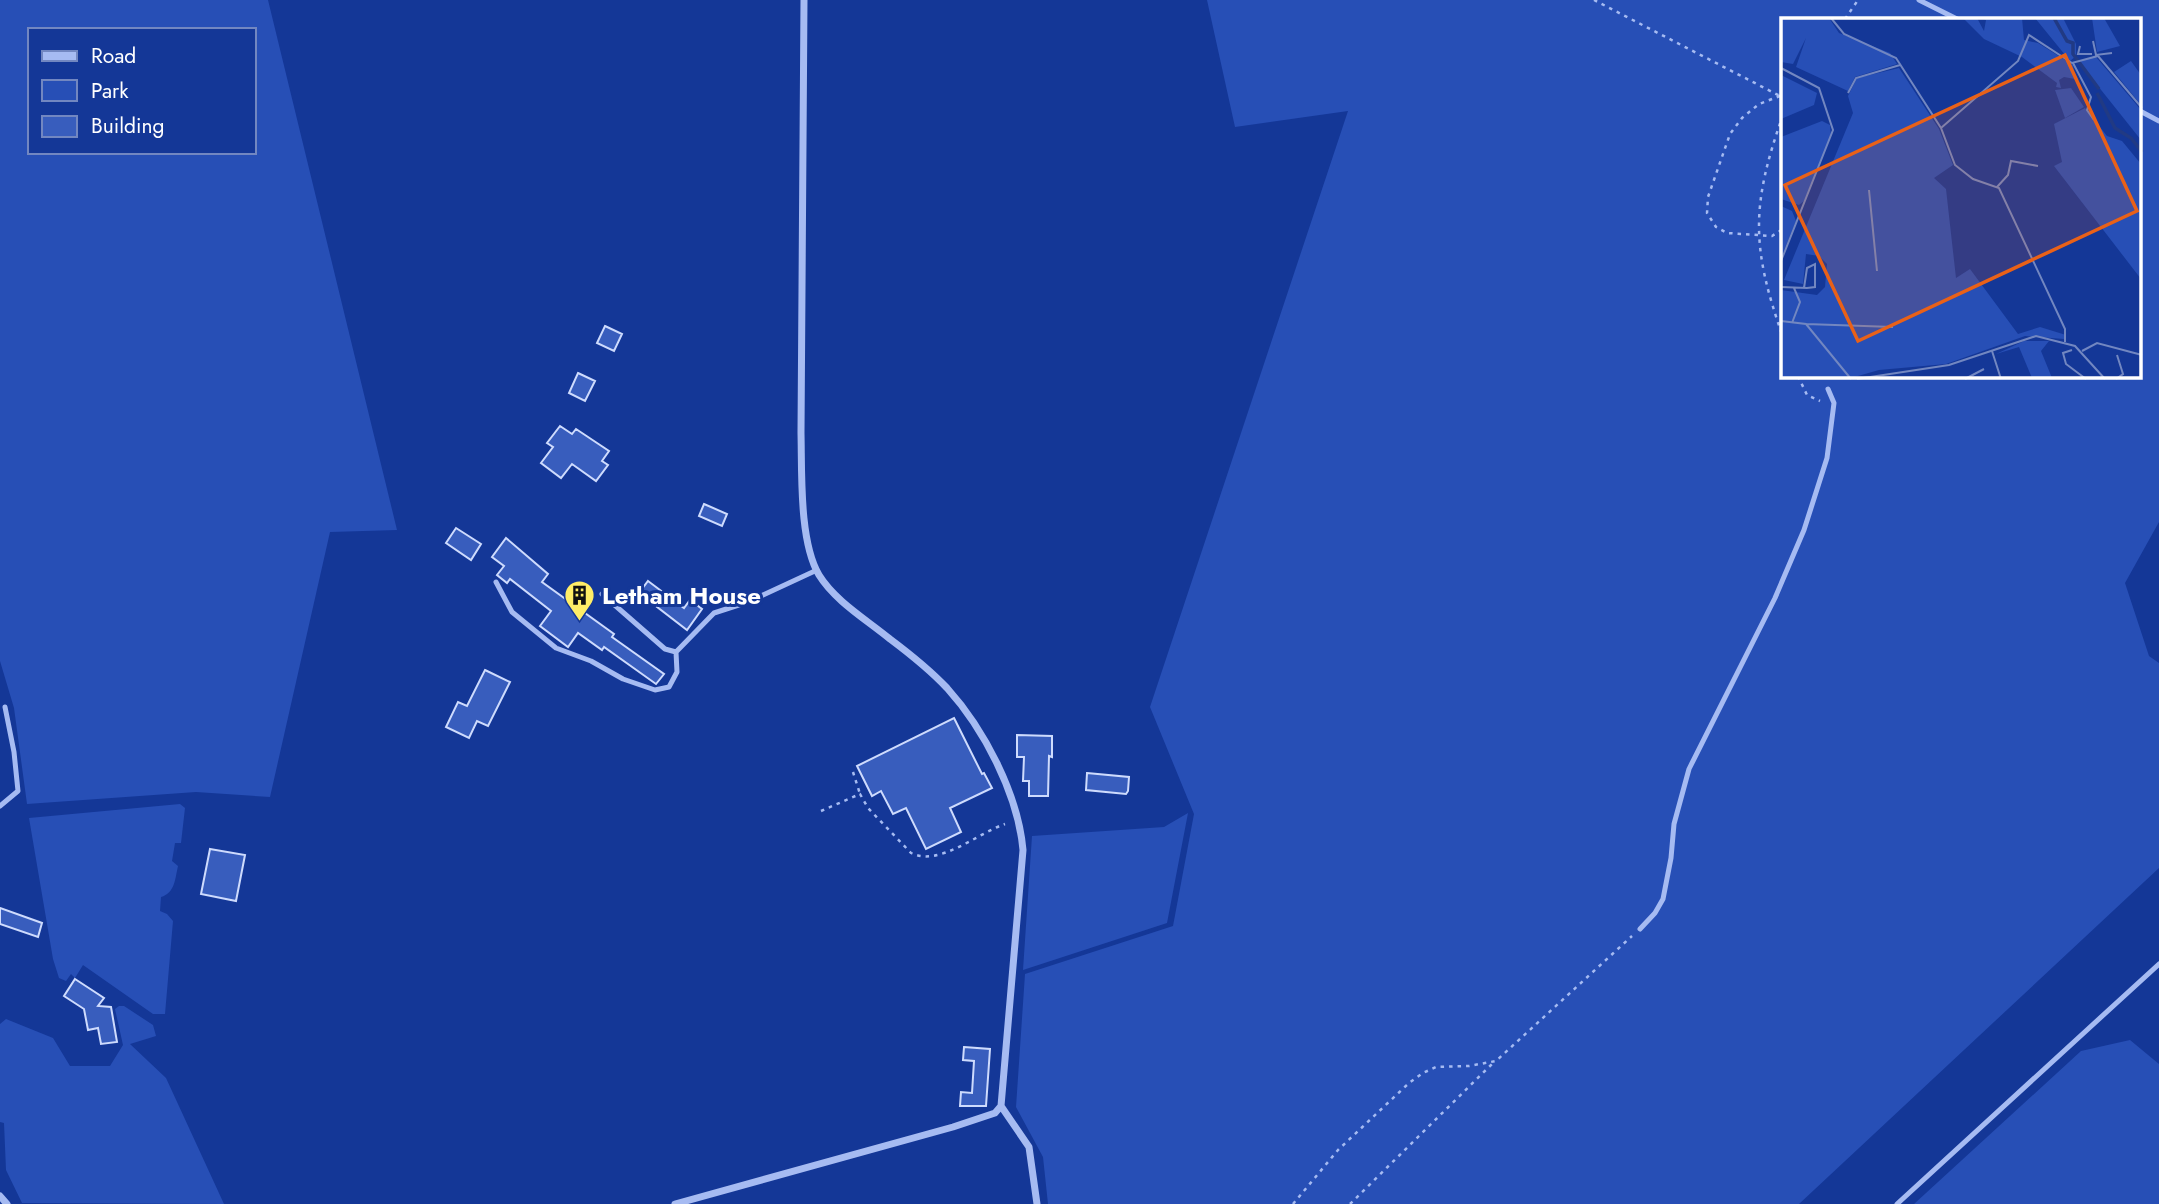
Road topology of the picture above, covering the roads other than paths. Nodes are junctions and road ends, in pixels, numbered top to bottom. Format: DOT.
graph roads {
  1 [pos="804,0"];
  2 [pos="1919,0"];
  3 [pos="1955,18"];
  4 [pos="2142,112"];
  5 [pos="2159,121"];
  6 [pos="1828,389"];
  7 [pos="817,570"];
  8 [pos="496,582"];
  9 [pos="602,594"];
  10 [pos="676,652"];
  11 [pos="5,707"];
  12 [pos="0,806"];
  13 [pos="1640,929"];
  14 [pos="2159,964"];
  15 [pos="1001,1105"];
  16 [pos="0,1196"];
  17 [pos="7,1204"];
  18 [pos="675,1204"];
  19 [pos="1037,1204"];
  20 [pos="1897,1204"];
  1 -- 7 [label="street"];
  2 -- 3 [label="lane"];
  4 -- 5 [label="lane"];
  6 -- 13 [label="lane"];
  7 -- 10 [label="lane"];
  7 -- 15 [label="street"];
  8 -- 10 [label="lane"];
  9 -- 10 [label="lane"];
  11 -- 12 [label="lane"];
  14 -- 20 [label="lane"];
  15 -- 18 [label="street"];
  15 -- 19 [label="street"];
  16 -- 17 [label="street"];
}
